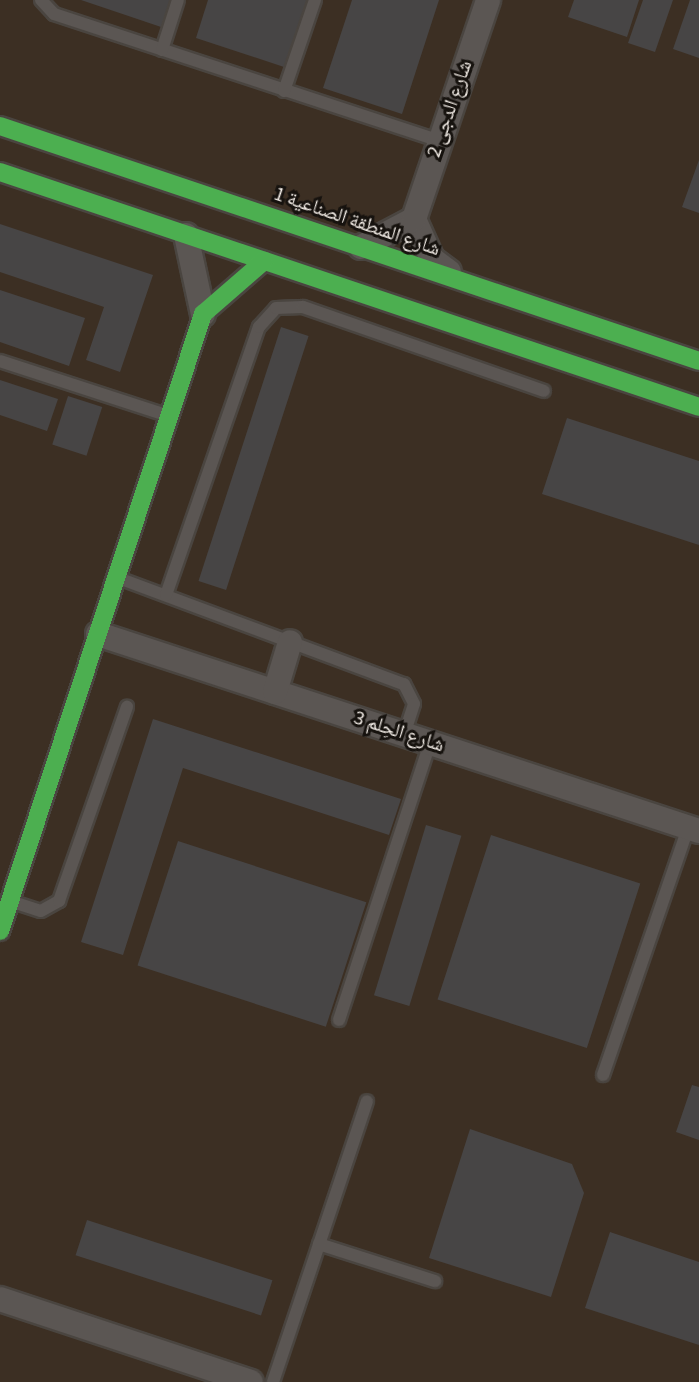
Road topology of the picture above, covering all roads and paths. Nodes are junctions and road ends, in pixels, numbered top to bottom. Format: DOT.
graph roads {
  1 [pos="41,0"];
  2 [pos="178,0"];
  3 [pos="315,0"];
  4 [pos="488,0"];
  5 [pos="162,50"];
  6 [pos="284,91"];
  7 [pos="0,126"];
  8 [pos="438,140"];
  9 [pos="0,172"];
  10 [pos="414,219"];
  11 [pos="186,235"];
  12 [pos="361,247"];
  13 [pos="264,261"];
  14 [pos="457,279"];
  15 [pos="203,314"];
  16 [pos="0,361"];
  17 [pos="699,361"];
  18 [pos="544,391"];
  19 [pos="699,407"];
  20 [pos="169,416"];
  21 [pos="117,577"];
  22 [pos="166,595"];
  23 [pos="98,634"];
  24 [pos="290,642"];
  25 [pos="275,692"];
  26 [pos="127,707"];
  27 [pos="404,734"];
  28 [pos="430,743"];
  29 [pos="693,830"];
  30 [pos="10,901"];
  31 [pos="0,931"];
  32 [pos="339,1020"];
  33 [pos="603,1075"];
  34 [pos="367,1101"];
  35 [pos="319,1244"];
  36 [pos="435,1281"];
  37 [pos="0,1299"];
  38 [pos="251,1382"];
  39 [pos="273,1382"];
  1 -- 5 [label="lane"];
  2 -- 5 [label="lane"];
  3 -- 6 [label="lane"];
  4 -- 8 [label="street, شارع الدجى 2"];
  5 -- 6 [label="lane"];
  6 -- 8 [label="lane"];
  7 -- 12 [label="street, شارع المنطقة الصناعية 1"];
  8 -- 10 [label="street, شارع الدجى 2"];
  9 -- 11 [label="street"];
  10 -- 12 [label="street"];
  10 -- 14 [label="street"];
  11 -- 13 [label="street"];
  11 -- 15 [label="street"];
  12 -- 14 [label="street, شارع المنطقة الصناعية 1"];
  13 -- 15 [label="street"];
  13 -- 19 [label="street"];
  14 -- 17 [label="street, شارع المنطقة الصناعية 1"];
  15 -- 20 [label="street"];
  16 -- 20 [label="lane"];
  18 -- 22 [label="lane"];
  20 -- 21 [label="street"];
  21 -- 22 [label="lane"];
  21 -- 23 [label="street"];
  22 -- 24 [label="lane"];
  23 -- 25 [label="street, شارع الحِلم 3"];
  23 -- 30 [label="street"];
  24 -- 25 [label="street"];
  24 -- 27 [label="lane"];
  25 -- 27 [label="street, شارع الحِلم 3"];
  26 -- 30 [label="lane"];
  27 -- 28 [label="street, شارع الحِلم 3"];
  28 -- 29 [label="street, شارع الحِلم 3"];
  28 -- 32 [label="lane"];
  29 -- 33 [label="lane"];
  30 -- 31 [label="street"];
  34 -- 35 [label="lane"];
  35 -- 36 [label="lane"];
  35 -- 39 [label="lane"];
  37 -- 38 [label="street"];
}
